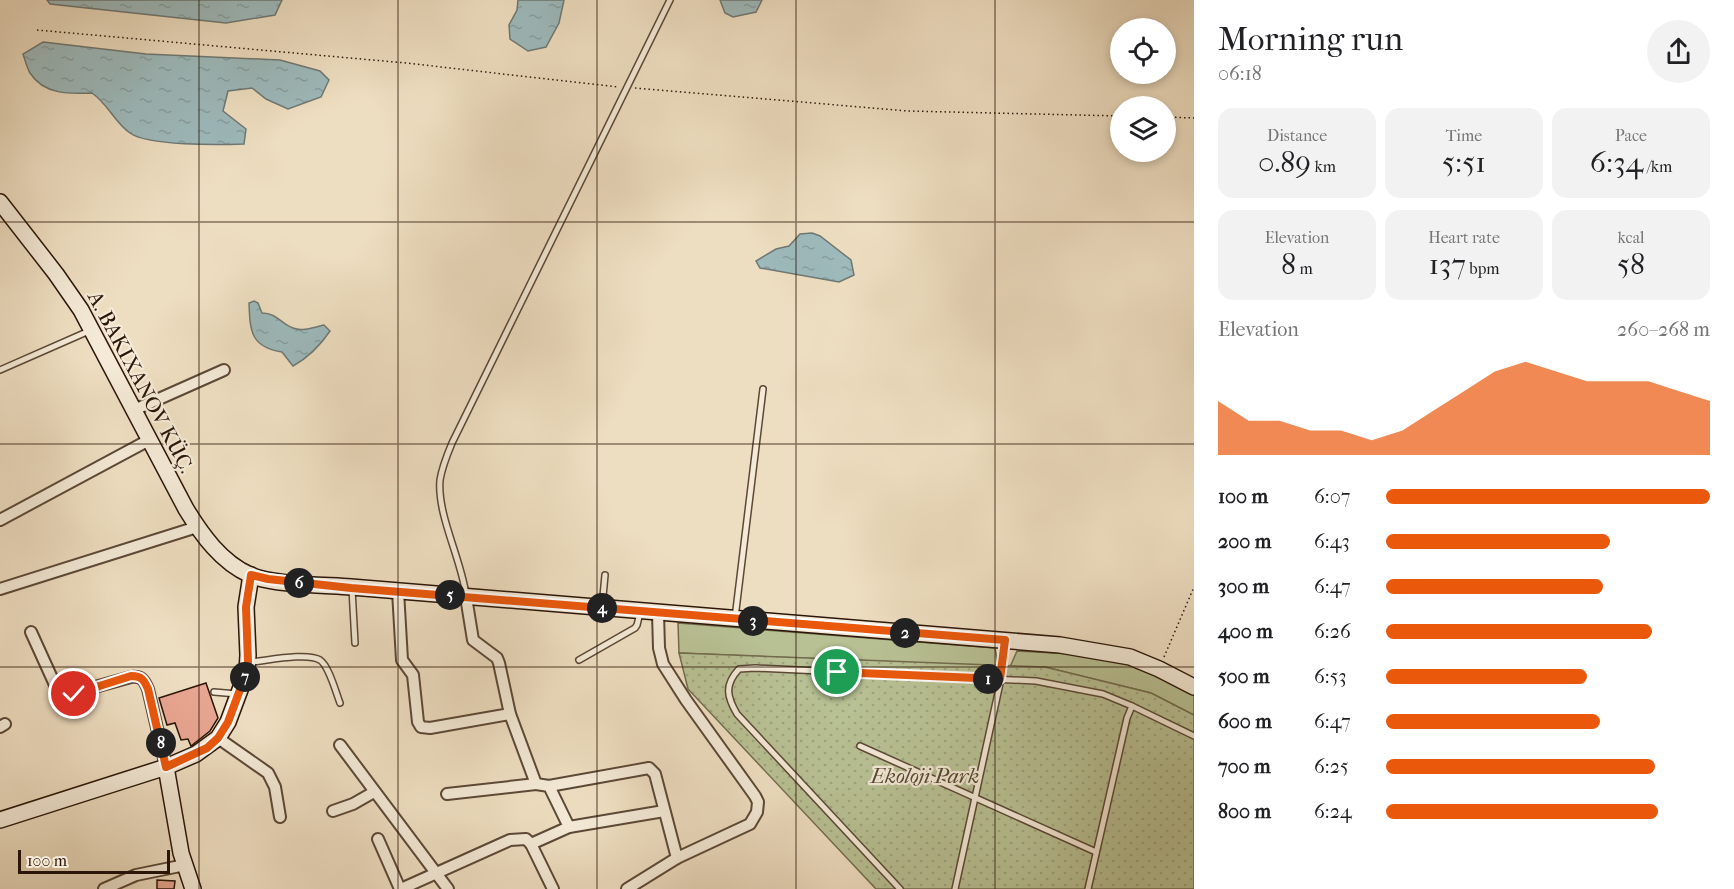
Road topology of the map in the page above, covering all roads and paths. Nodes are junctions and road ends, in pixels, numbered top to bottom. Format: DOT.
graph roads {
  1 [pos="670,0"];
  2 [pos="37,30"];
  3 [pos="627,88"];
  4 [pos="1110,116"];
  5 [pos="1176,117"];
  6 [pos="1194,118"];
  7 [pos="0,202"];
  8 [pos="92,330"];
  9 [pos="0,370"];
  10 [pos="224,370"];
  11 [pos="763,389"];
  12 [pos="134,410"];
  13 [pos="149,440"];
  14 [pos="0,520"];
  15 [pos="197,527"];
  16 [pos="251,575"];
  17 [pos="605,575"];
  18 [pos="1194,587"];
  19 [pos="351,588"];
  20 [pos="0,589"];
  21 [pos="398,591"];
  22 [pos="466,597"];
  23 [pos="602,608"];
  24 [pos="640,611"];
  25 [pos="658,613"];
  26 [pos="735,620"];
  27 [pos="32,632"];
  28 [pos="1005,640"];
  29 [pos="355,643"];
  30 [pos="579,660"];
  31 [pos="248,662"];
  32 [pos="1159,669"];
  33 [pos="1000,679"];
  34 [pos="1194,687"];
  35 [pos="214,692"];
  36 [pos="239,694"];
  37 [pos="340,703"];
  38 [pos="1132,706"];
  39 [pos="510,714"];
  40 [pos="1194,736"];
  41 [pos="218,738"];
  42 [pos="340,745"];
  43 [pos="860,746"];
  44 [pos="166,767"];
  45 [pos="536,784"];
  46 [pos="549,786"];
  47 [pos="374,792"];
  48 [pos="447,794"];
  49 [pos="975,798"];
  50 [pos="333,811"];
  51 [pos="664,811"];
  52 [pos="280,817"];
  53 [pos="0,820"];
  54 [pos="569,827"];
  55 [pos="378,839"];
  56 [pos="531,844"];
  57 [pos="1096,852"];
  58 [pos="677,858"];
  59 [pos="185,866"];
  60 [pos="437,874"];
  61 [pos="104,889"];
  62 [pos="193,889"];
  63 [pos="401,889"];
  64 [pos="448,889"];
  65 [pos="553,889"];
  66 [pos="627,889"];
  67 [pos="900,889"];
  68 [pos="955,889"];
  69 [pos="1088,889"];
  1 -- 3 [label="lane"];
  2 -- 3 [label="path"];
  3 -- 4 [label="path"];
  3 -- 22 [label="lane"];
  5 -- 6 [label="path"];
  7 -- 8 [label="main road"];
  8 -- 9 [label="lane"];
  8 -- 12 [label="main road"];
  10 -- 12 [label="street"];
  11 -- 26 [label="lane"];
  12 -- 13 [label="main road"];
  13 -- 14 [label="street"];
  13 -- 15 [label="main road"];
  15 -- 16 [label="main road"];
  15 -- 20 [label="street"];
  16 -- 19 [label="main road"];
  16 -- 31 [label="main road"];
  17 -- 23 [label="lane"];
  18 -- 32 [label="path"];
  19 -- 21 [label="main road"];
  19 -- 29 [label="lane"];
  21 -- 22 [label="main road"];
  21 -- 39 [label="street"];
  22 -- 23 [label="main road"];
  22 -- 39 [label="street"];
  23 -- 24 [label="main road"];
  24 -- 25 [label="main road"];
  24 -- 30 [label="lane"];
  25 -- 26 [label="main road"];
  25 -- 58 [label="street"];
  26 -- 28 [label="main road"];
  27 -- 44 [label="street"];
  28 -- 32 [label="main road"];
  28 -- 33 [label="lane"];
  31 -- 36 [label="main road"];
  31 -- 37 [label="lane"];
  32 -- 34 [label="main road"];
  33 -- 38 [label="lane"];
  33 -- 49 [label="lane"];
  33 -- 67 [label="lane"];
  35 -- 36 [label="lane"];
  36 -- 41 [label="main road"];
  38 -- 40 [label="lane"];
  38 -- 57 [label="lane"];
  39 -- 45 [label="street"];
  41 -- 44 [label="main road"];
  41 -- 52 [label="street"];
  42 -- 47 [label="street"];
  43 -- 49 [label="lane"];
  44 -- 53 [label="main road"];
  44 -- 59 [label="main road"];
  45 -- 46 [label="street"];
  45 -- 48 [label="street"];
  46 -- 51 [label="street"];
  46 -- 54 [label="street"];
  47 -- 50 [label="street"];
  47 -- 60 [label="street"];
  49 -- 57 [label="lane"];
  49 -- 68 [label="lane"];
  51 -- 54 [label="street"];
  51 -- 58 [label="street"];
  54 -- 56 [label="street"];
  55 -- 63 [label="street"];
  56 -- 60 [label="street"];
  56 -- 65 [label="street"];
  57 -- 69 [label="lane"];
  58 -- 66 [label="street"];
  59 -- 61 [label="street"];
  59 -- 62 [label="main road"];
  60 -- 63 [label="street"];
  60 -- 64 [label="street"];
}
